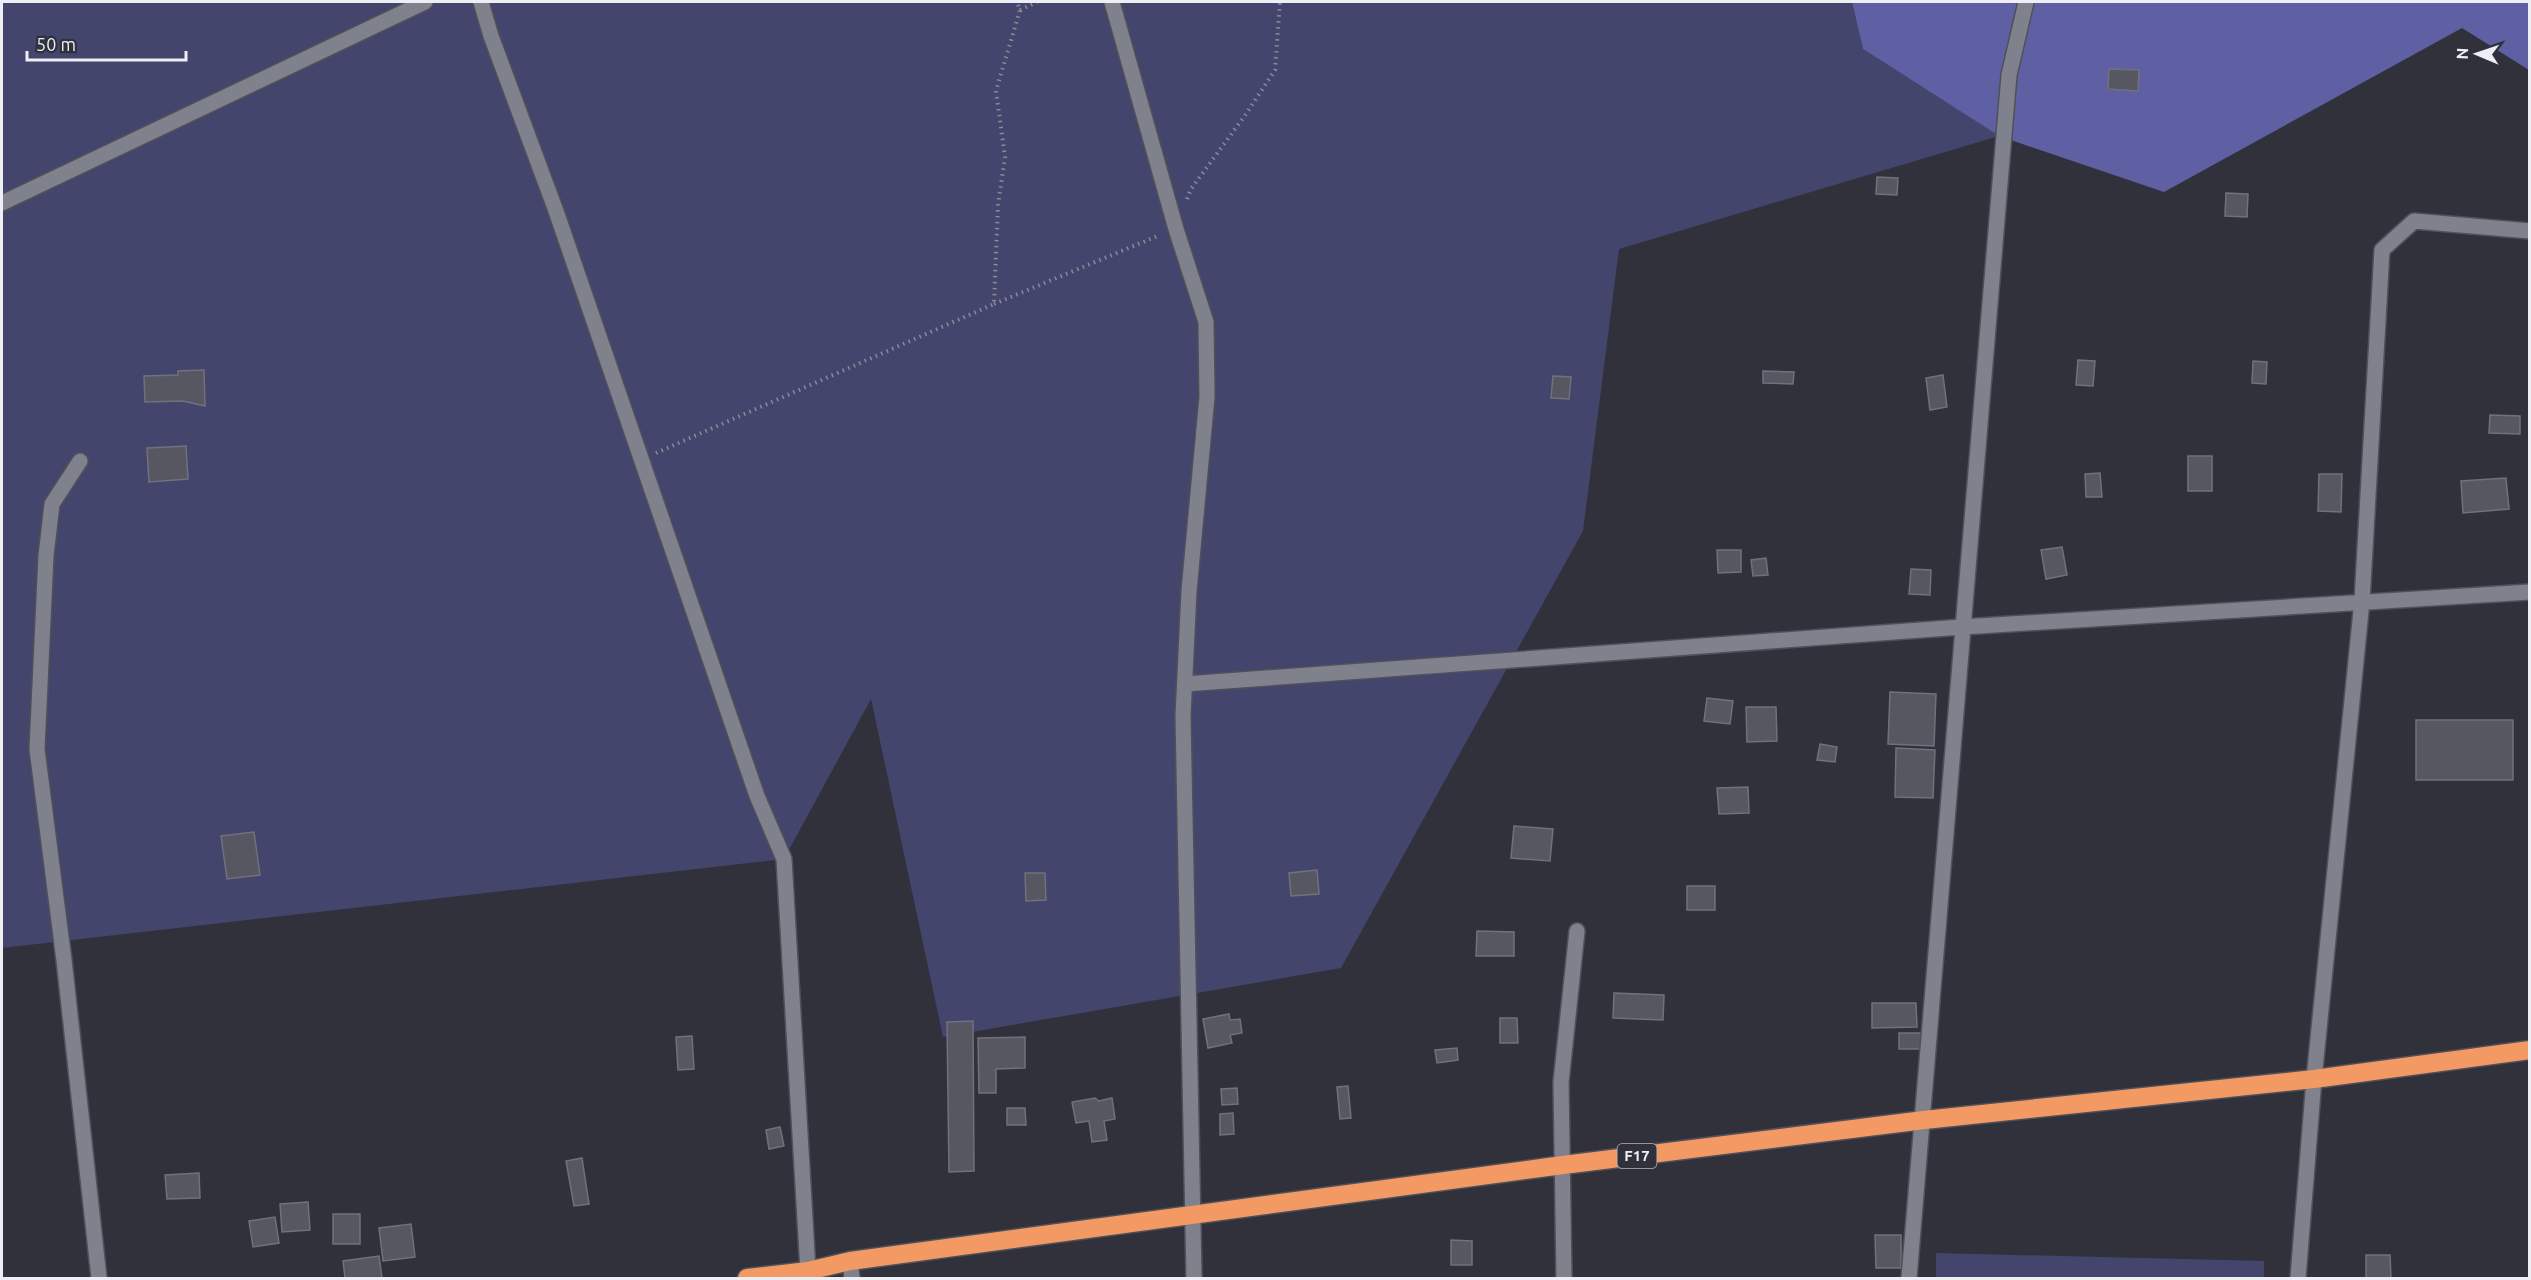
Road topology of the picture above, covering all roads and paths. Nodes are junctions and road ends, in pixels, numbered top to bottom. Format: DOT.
graph roads {
  1 [pos="425,2"];
  2 [pos="481,2"];
  3 [pos="1017,2"];
  4 [pos="1036,2"];
  5 [pos="1112,2"];
  6 [pos="2026,2"];
  7 [pos="1020,10"];
  8 [pos="2,203"];
  9 [pos="2529,231"];
  10 [pos="641,459"];
  11 [pos="80,460"];
  12 [pos="2529,592"];
  13 [pos="2362,602"];
  14 [pos="1962,627"];
  15 [pos="1185,684"];
  16 [pos="1577,931"];
  17 [pos="2529,1050"];
  18 [pos="2314,1080"];
  19 [pos="1924,1120"];
  20 [pos="1563,1165"];
  21 [pos="1192,1215"];
  22 [pos="851,1270"];
  23 [pos="808,1271"];
  24 [pos="99,1278"];
  25 [pos="747,1278"];
  26 [pos="1194,1278"];
  27 [pos="1564,1278"];
  28 [pos="1909,1278"];
  29 [pos="2298,1278"];
  1 -- 8 [label="street"];
  2 -- 10 [label="street"];
  3 -- 7 [label="path"];
  4 -- 7 [label="path"];
  5 -- 15 [label="street"];
  6 -- 14 [label="street"];
  7 -- 10 [label="path"];
  9 -- 13 [label="street"];
  10 -- 23 [label="street"];
  11 -- 24 [label="street"];
  12 -- 13 [label="street"];
  13 -- 14 [label="street"];
  13 -- 18 [label="street"];
  14 -- 15 [label="street"];
  14 -- 19 [label="street"];
  15 -- 21 [label="street"];
  16 -- 20 [label="street"];
  17 -- 18 [label="highway, F17"];
  18 -- 19 [label="highway, F17"];
  18 -- 29 [label="street"];
  19 -- 20 [label="highway, F17"];
  19 -- 28 [label="street"];
  20 -- 21 [label="highway, F17"];
  20 -- 27 [label="street"];
  21 -- 22 [label="highway, F17"];
  21 -- 26 [label="street"];
  22 -- 23 [label="highway, F17"];
  23 -- 25 [label="highway, F17"];
}
